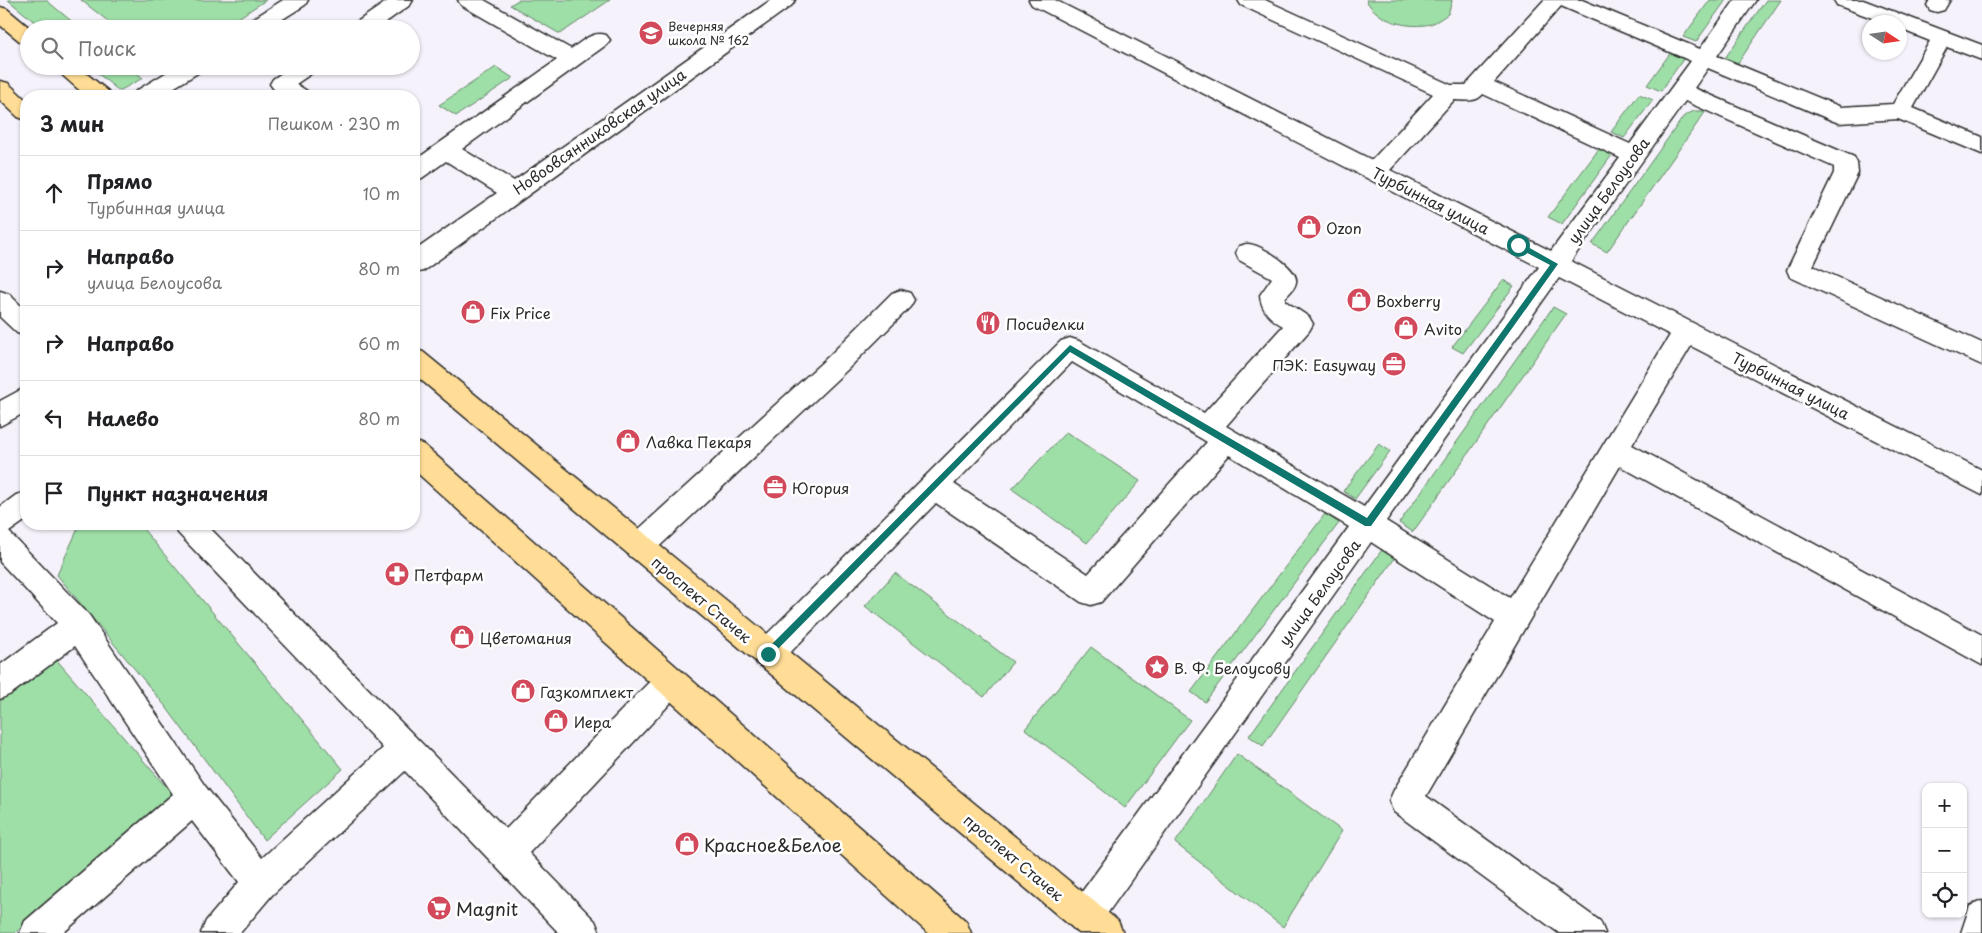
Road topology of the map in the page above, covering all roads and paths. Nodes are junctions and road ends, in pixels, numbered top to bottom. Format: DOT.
graph roads {
  1 [pos="298,0"];
  2 [pos="403,0"];
  3 [pos="468,0"];
  4 [pos="785,0"];
  5 [pos="1039,0"];
  6 [pos="1248,0"];
  7 [pos="1555,0"];
  8 [pos="1564,0"];
  9 [pos="1746,0"];
  10 [pos="1844,0"];
  11 [pos="0,14"];
  12 [pos="266,20"];
  13 [pos="374,20"];
  14 [pos="20,31"];
  15 [pos="1942,38"];
  16 [pos="599,40"];
  17 [pos="1982,54"];
  18 [pos="572,58"];
  19 [pos="1704,59"];
  20 [pos="74,75"];
  21 [pos="178,75"];
  22 [pos="294,75"];
  23 [pos="1480,84"];
  24 [pos="0,88"];
  25 [pos="93,90"];
  26 [pos="154,90"];
  27 [pos="290,90"];
  28 [pos="1680,90"];
  29 [pos="1448,92"];
  30 [pos="20,106"];
  31 [pos="1900,112"];
  32 [pos="1982,146"];
  33 [pos="446,150"];
  34 [pos="1634,155"];
  35 [pos="420,168"];
  36 [pos="1375,172"];
  37 [pos="513,192"];
  38 [pos="1248,253"];
  39 [pos="420,260"];
  40 [pos="1555,264"];
  41 [pos="901,300"];
  42 [pos="0,301"];
  43 [pos="20,320"];
  44 [pos="1686,331"];
  45 [pos="1982,355"];
  46 [pos="420,364"];
  47 [pos="20,402"];
  48 [pos="0,415"];
  49 [pos="1216,434"];
  50 [pos="1621,439"];
  51 [pos="420,458"];
  52 [pos="1982,483"];
  53 [pos="934,486"];
  54 [pos="20,508"];
  55 [pos="0,523"];
  56 [pos="1368,524"];
  57 [pos="194,530"];
  58 [pos="0,542"];
  59 [pos="639,547"];
  60 [pos="1514,617"];
  61 [pos="78,625"];
  62 [pos="1982,652"];
  63 [pos="768,654"];
  64 [pos="670,682"];
  65 [pos="0,684"];
  66 [pos="404,750"];
  67 [pos="194,797"];
  68 [pos="505,854"];
  69 [pos="260,883"];
  70 [pos="1982,918"];
  71 [pos="1096,925"];
  72 [pos="37,933"];
  73 [pos="218,933"];
  74 [pos="583,933"];
  75 [pos="954,933"];
  76 [pos="1588,933"];
  77 [pos="1978,933"];
  1 -- 12 [label="street"];
  2 -- 13 [label="street"];
  3 -- 18 [label="street"];
  4 -- 37 [label="street, Новоовсянниковская улица"];
  5 -- 36 [label="street, Турбинная улица"];
  6 -- 29 [label="street"];
  7 -- 23 [label="street"];
  8 -- 19 [label="street"];
  9 -- 19 [label="street, улица Белоусова"];
  10 -- 15 [label="street"];
  11 -- 14 [label="main road"];
  15 -- 17 [label="street"];
  15 -- 31 [label="street"];
  16 -- 18 [label="street"];
  18 -- 33 [label="street"];
  19 -- 28 [label="street, улица Белоусова"];
  19 -- 31 [label="street"];
  20 -- 25 [label="main road"];
  21 -- 26 [label="street"];
  22 -- 27 [label="street"];
  23 -- 29 [label="street"];
  23 -- 34 [label="street"];
  24 -- 30 [label="main road"];
  28 -- 34 [label="street, улица Белоусова"];
  28 -- 45 [label="street"];
  29 -- 36 [label="street"];
  31 -- 32 [label="street"];
  33 -- 35 [label="street"];
  33 -- 37 [label="street"];
  34 -- 40 [label="street, улица Белоусова"];
  36 -- 40 [label="street, Турбинная улица"];
  37 -- 39 [label="street, Новоовсянниковская улица"];
  38 -- 49 [label="street"];
  40 -- 44 [label="street, Турбинная улица"];
  40 -- 56 [label="street, улица Белоусова"];
  41 -- 59 [label="street"];
  42 -- 43 [label="street"];
  44 -- 50 [label="street"];
  44 -- 52 [label="street, Турбинная улица"];
  46 -- 59 [label="main road, проспект Стачек"];
  47 -- 48 [label="street"];
  49 -- 53 [label="street"];
  49 -- 53 [label="street"];
  49 -- 56 [label="street"];
  50 -- 60 [label="street"];
  50 -- 62 [label="street"];
  51 -- 64 [label="main road"];
  53 -- 63 [label="street"];
  54 -- 55 [label="street"];
  56 -- 60 [label="street"];
  56 -- 71 [label="street, улица Белоусова"];
  57 -- 66 [label="street"];
  58 -- 61 [label="street"];
  59 -- 63 [label="main road, проспект Стачек"];
  60 -- 76 [label="street"];
  61 -- 65 [label="street"];
  61 -- 67 [label="street"];
  63 -- 71 [label="main road, проспект Стачек"];
  64 -- 68 [label="street"];
  64 -- 75 [label="main road"];
  66 -- 68 [label="street"];
  66 -- 69 [label="street"];
  67 -- 69 [label="street"];
  67 -- 72 [label="street"];
  68 -- 74 [label="street"];
  69 -- 73 [label="street"];
  70 -- 77 [label="street"];
}
